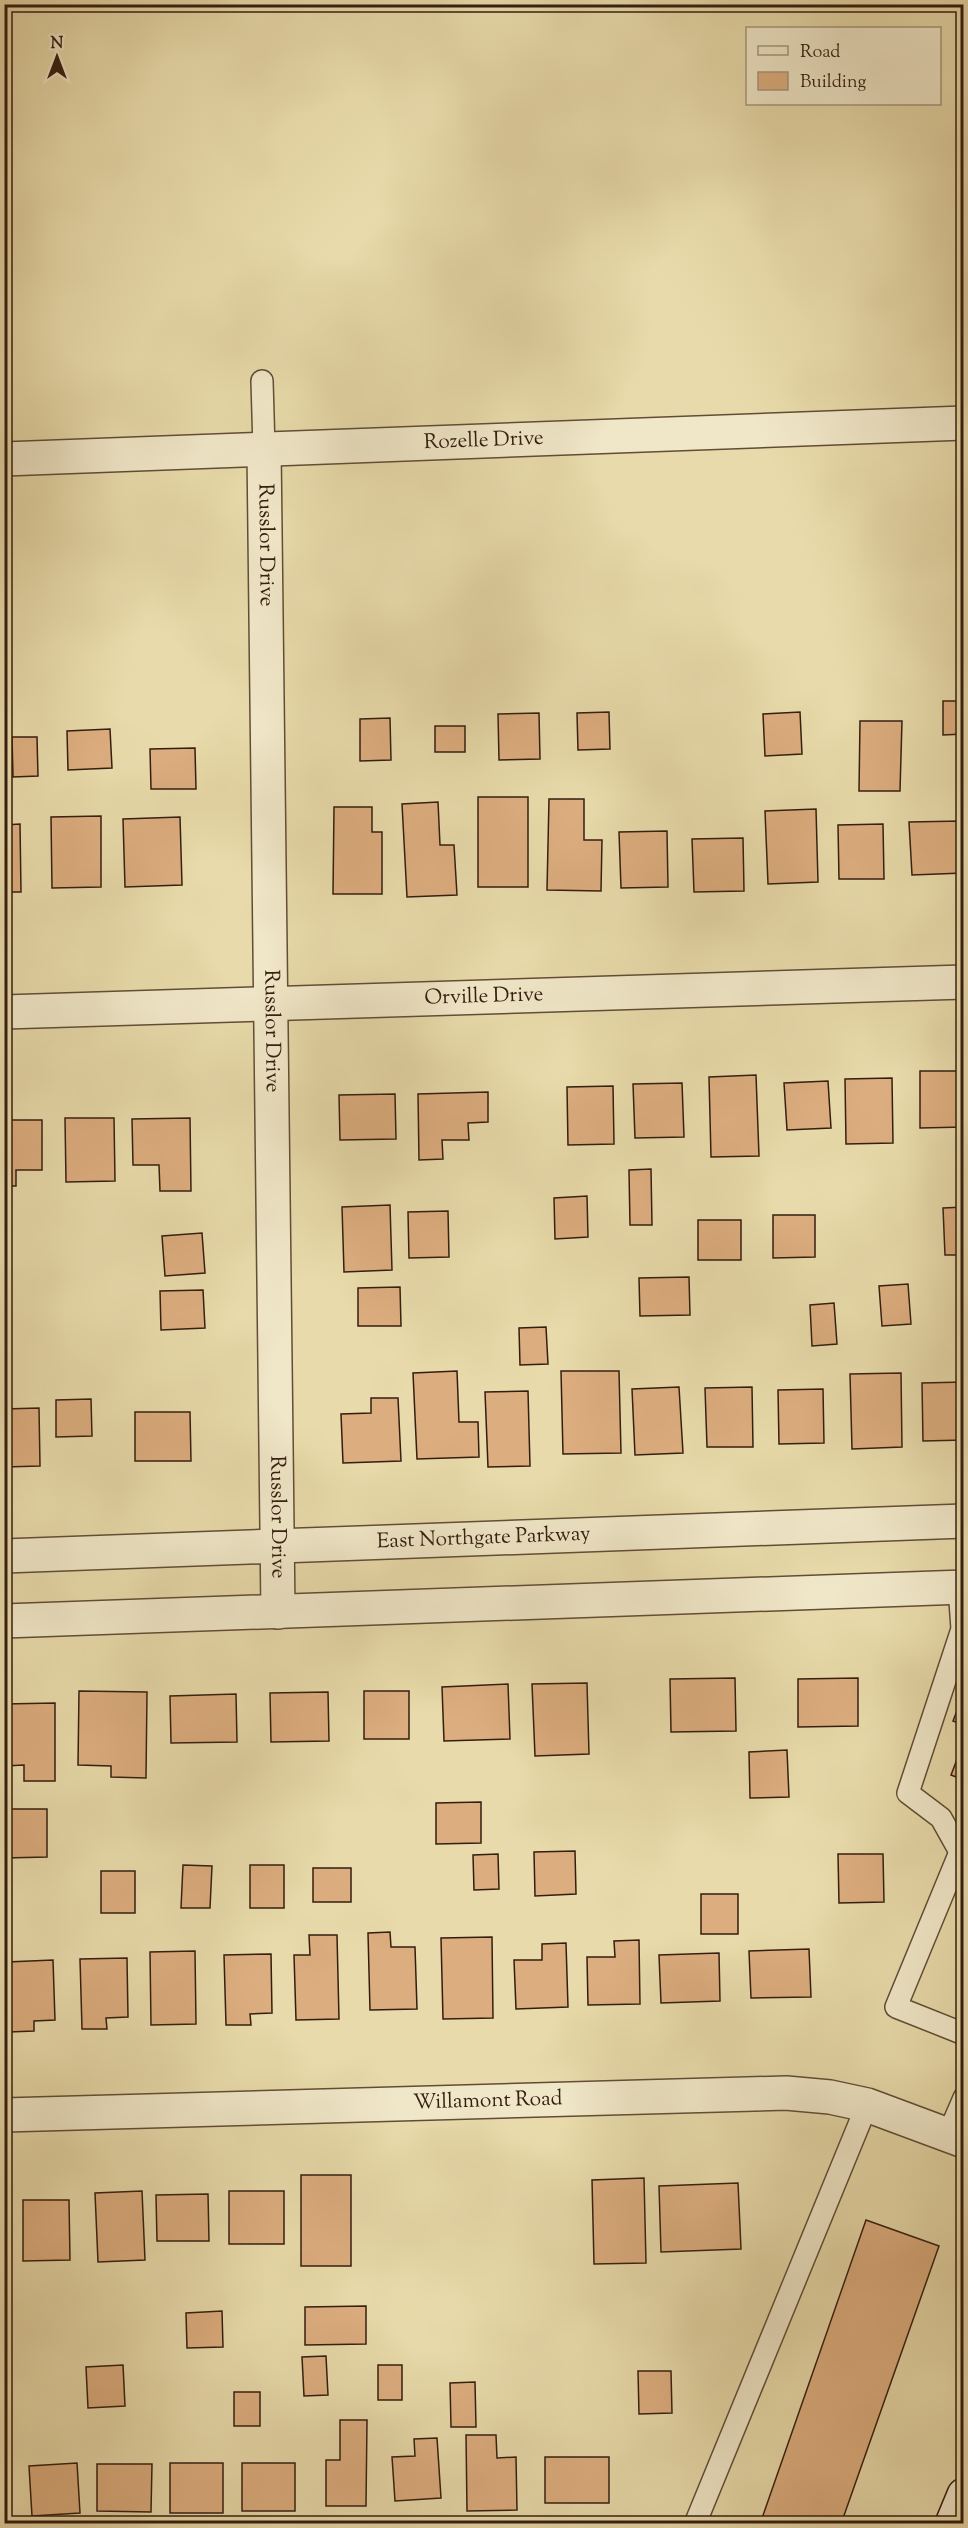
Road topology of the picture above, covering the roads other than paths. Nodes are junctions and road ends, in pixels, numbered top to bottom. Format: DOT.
graph roads {
  1 [pos="262,381"];
  2 [pos="963,423"];
  3 [pos="264,449"];
  4 [pos="4,459"];
  5 [pos="963,982"];
  6 [pos="271,1004"];
  7 [pos="4,1012"];
  8 [pos="963,1521"];
  9 [pos="277,1548"];
  10 [pos="4,1556"];
  11 [pos="961,1587"];
  12 [pos="278,1612"];
  13 [pos="4,1621"];
  14 [pos="963,1629"];
  15 [pos="962,1853"];
  16 [pos="963,2034"];
  17 [pos="963,2098"];
  18 [pos="867,2105"];
  19 [pos="4,2115"];
  20 [pos="956,2138"];
  21 [pos="963,2495"];
  22 [pos="695,2523"];
  23 [pos="952,2523"];
  1 -- 3 [label="lane"];
  2 -- 3 [label="street, Rozelle Drive"];
  3 -- 4 [label="street, Rozelle Drive"];
  3 -- 6 [label="street, Russlor Drive"];
  5 -- 6 [label="street, Orville Drive"];
  6 -- 7 [label="street, Orville Drive"];
  6 -- 9 [label="street, Russlor Drive"];
  8 -- 9 [label="street, East Northgate Parkway"];
  9 -- 10 [label="street, East Northgate Parkway"];
  9 -- 12 [label="street, Russlor Drive"];
  11 -- 12 [label="street"];
  11 -- 14 [label="lane"];
  12 -- 13 [label="street"];
  14 -- 15 [label="lane"];
  15 -- 16 [label="lane"];
  17 -- 20 [label="lane"];
  18 -- 19 [label="street, Willamont Road"];
  18 -- 20 [label="street, Willamont Road"];
  18 -- 22 [label="lane"];
  21 -- 23 [label="street"];
}
